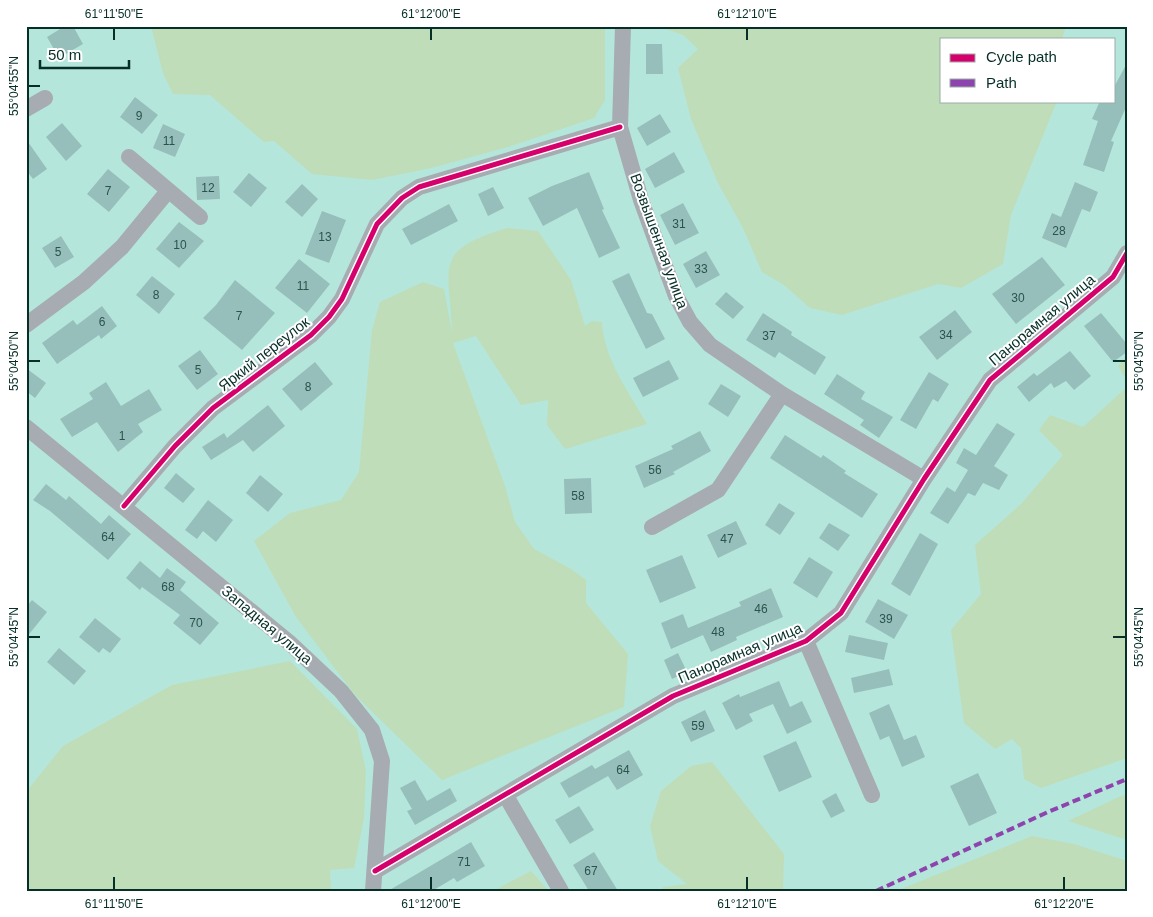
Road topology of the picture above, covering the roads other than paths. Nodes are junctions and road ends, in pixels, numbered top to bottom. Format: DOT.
graph roads {
  1 [pos="623,26"];
  2 [pos="45,98"];
  3 [pos="26,110"];
  4 [pos="620,128"];
  5 [pos="129,157"];
  6 [pos="168,191"];
  7 [pos="200,217"];
  8 [pos="1127,253"];
  9 [pos="26,325"];
  10 [pos="782,394"];
  11 [pos="26,427"];
  12 [pos="924,479"];
  13 [pos="124,506"];
  14 [pos="652,528"];
  15 [pos="806,641"];
  16 [pos="872,795"];
  17 [pos="506,796"];
  18 [pos="375,871"];
  19 [pos="373,891"];
  20 [pos="561,891"];
  1 -- 4 [label="street, Возвышенная улица"];
  2 -- 3 [label="street"];
  4 -- 10 [label="street, Возвышенная улица"];
  4 -- 13 [label="street, Яркий переулок"];
  5 -- 6 [label="street"];
  6 -- 7 [label="street"];
  6 -- 9 [label="street"];
  8 -- 12 [label="street, Панорамная улица"];
  10 -- 12 [label="street, Возвышенная улица"];
  10 -- 14 [label="street"];
  11 -- 13 [label="street, Западная улица"];
  12 -- 15 [label="street, Панорамная улица"];
  13 -- 18 [label="street, Западная улица"];
  15 -- 16 [label="street"];
  15 -- 17 [label="street, Панорамная улица"];
  17 -- 18 [label="street, Панорамная улица"];
  17 -- 20 [label="street"];
  18 -- 19 [label="street, Западная улица"];
}
